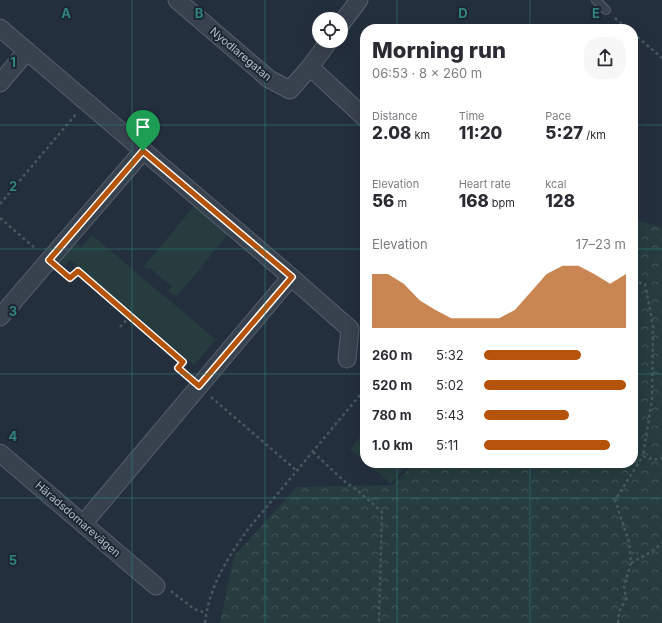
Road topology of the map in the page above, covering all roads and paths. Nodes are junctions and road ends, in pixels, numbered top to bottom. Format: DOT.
graph roads {
  1 [pos="177,0"];
  2 [pos="359,0"];
  3 [pos="596,0"];
  4 [pos="606,10"];
  5 [pos="348,15"];
  6 [pos="622,24"];
  7 [pos="0,28"];
  8 [pos="638,37"];
  9 [pos="324,48"];
  10 [pos="27,51"];
  11 [pos="662,58"];
  12 [pos="310,67"];
  13 [pos="0,83"];
  14 [pos="86,102"];
  15 [pos="360,113"];
  16 [pos="143,151"];
  17 [pos="0,204"];
  18 [pos="0,218"];
  19 [pos="49,260"];
  20 [pos="292,277"];
  21 [pos="638,282"];
  22 [pos="130,316"];
  23 [pos="0,317"];
  24 [pos="120,327"];
  25 [pos="347,359"];
  26 [pos="199,386"];
  27 [pos="360,395"];
  28 [pos="0,452"];
  29 [pos="314,452"];
  30 [pos="644,456"];
  31 [pos="662,458"];
  32 [pos="638,465"];
  33 [pos="636,468"];
  34 [pos="297,471"];
  35 [pos="83,524"];
  36 [pos="662,543"];
  37 [pos="631,563"];
  38 [pos="156,586"];
  39 [pos="206,613"];
  40 [pos="205,623"];
  41 [pos="380,623"];
  42 [pos="618,623"];
  1 -- 12 [label="street, Nyodlaregatan"];
  2 -- 5 [label="street"];
  3 -- 4 [label="lane"];
  4 -- 6 [label="path"];
  7 -- 10 [label="street"];
  8 -- 11 [label="path"];
  9 -- 12 [label="street"];
  10 -- 13 [label="street"];
  10 -- 14 [label="street"];
  12 -- 15 [label="street"];
  14 -- 16 [label="street"];
  14 -- 17 [label="path"];
  16 -- 19 [label="street"];
  16 -- 20 [label="street"];
  18 -- 19 [label="path"];
  19 -- 22 [label="path"];
  19 -- 23 [label="street"];
  20 -- 25 [label="street"];
  20 -- 26 [label="street"];
  21 -- 30 [label="path"];
  22 -- 24 [label="path"];
  22 -- 26 [label="path"];
  26 -- 34 [label="path"];
  26 -- 35 [label="street"];
  27 -- 29 [label="path"];
  28 -- 35 [label="street, Häradsdomarevägen"];
  29 -- 34 [label="path"];
  29 -- 41 [label="path"];
  30 -- 31 [label="path"];
  30 -- 32 [label="path"];
  33 -- 37 [label="path"];
  34 -- 39 [label="path"];
  35 -- 38 [label="street, Häradsdomarevägen"];
  36 -- 37 [label="path"];
  37 -- 42 [label="path"];
  38 -- 39 [label="path"];
  39 -- 40 [label="path"];
}
